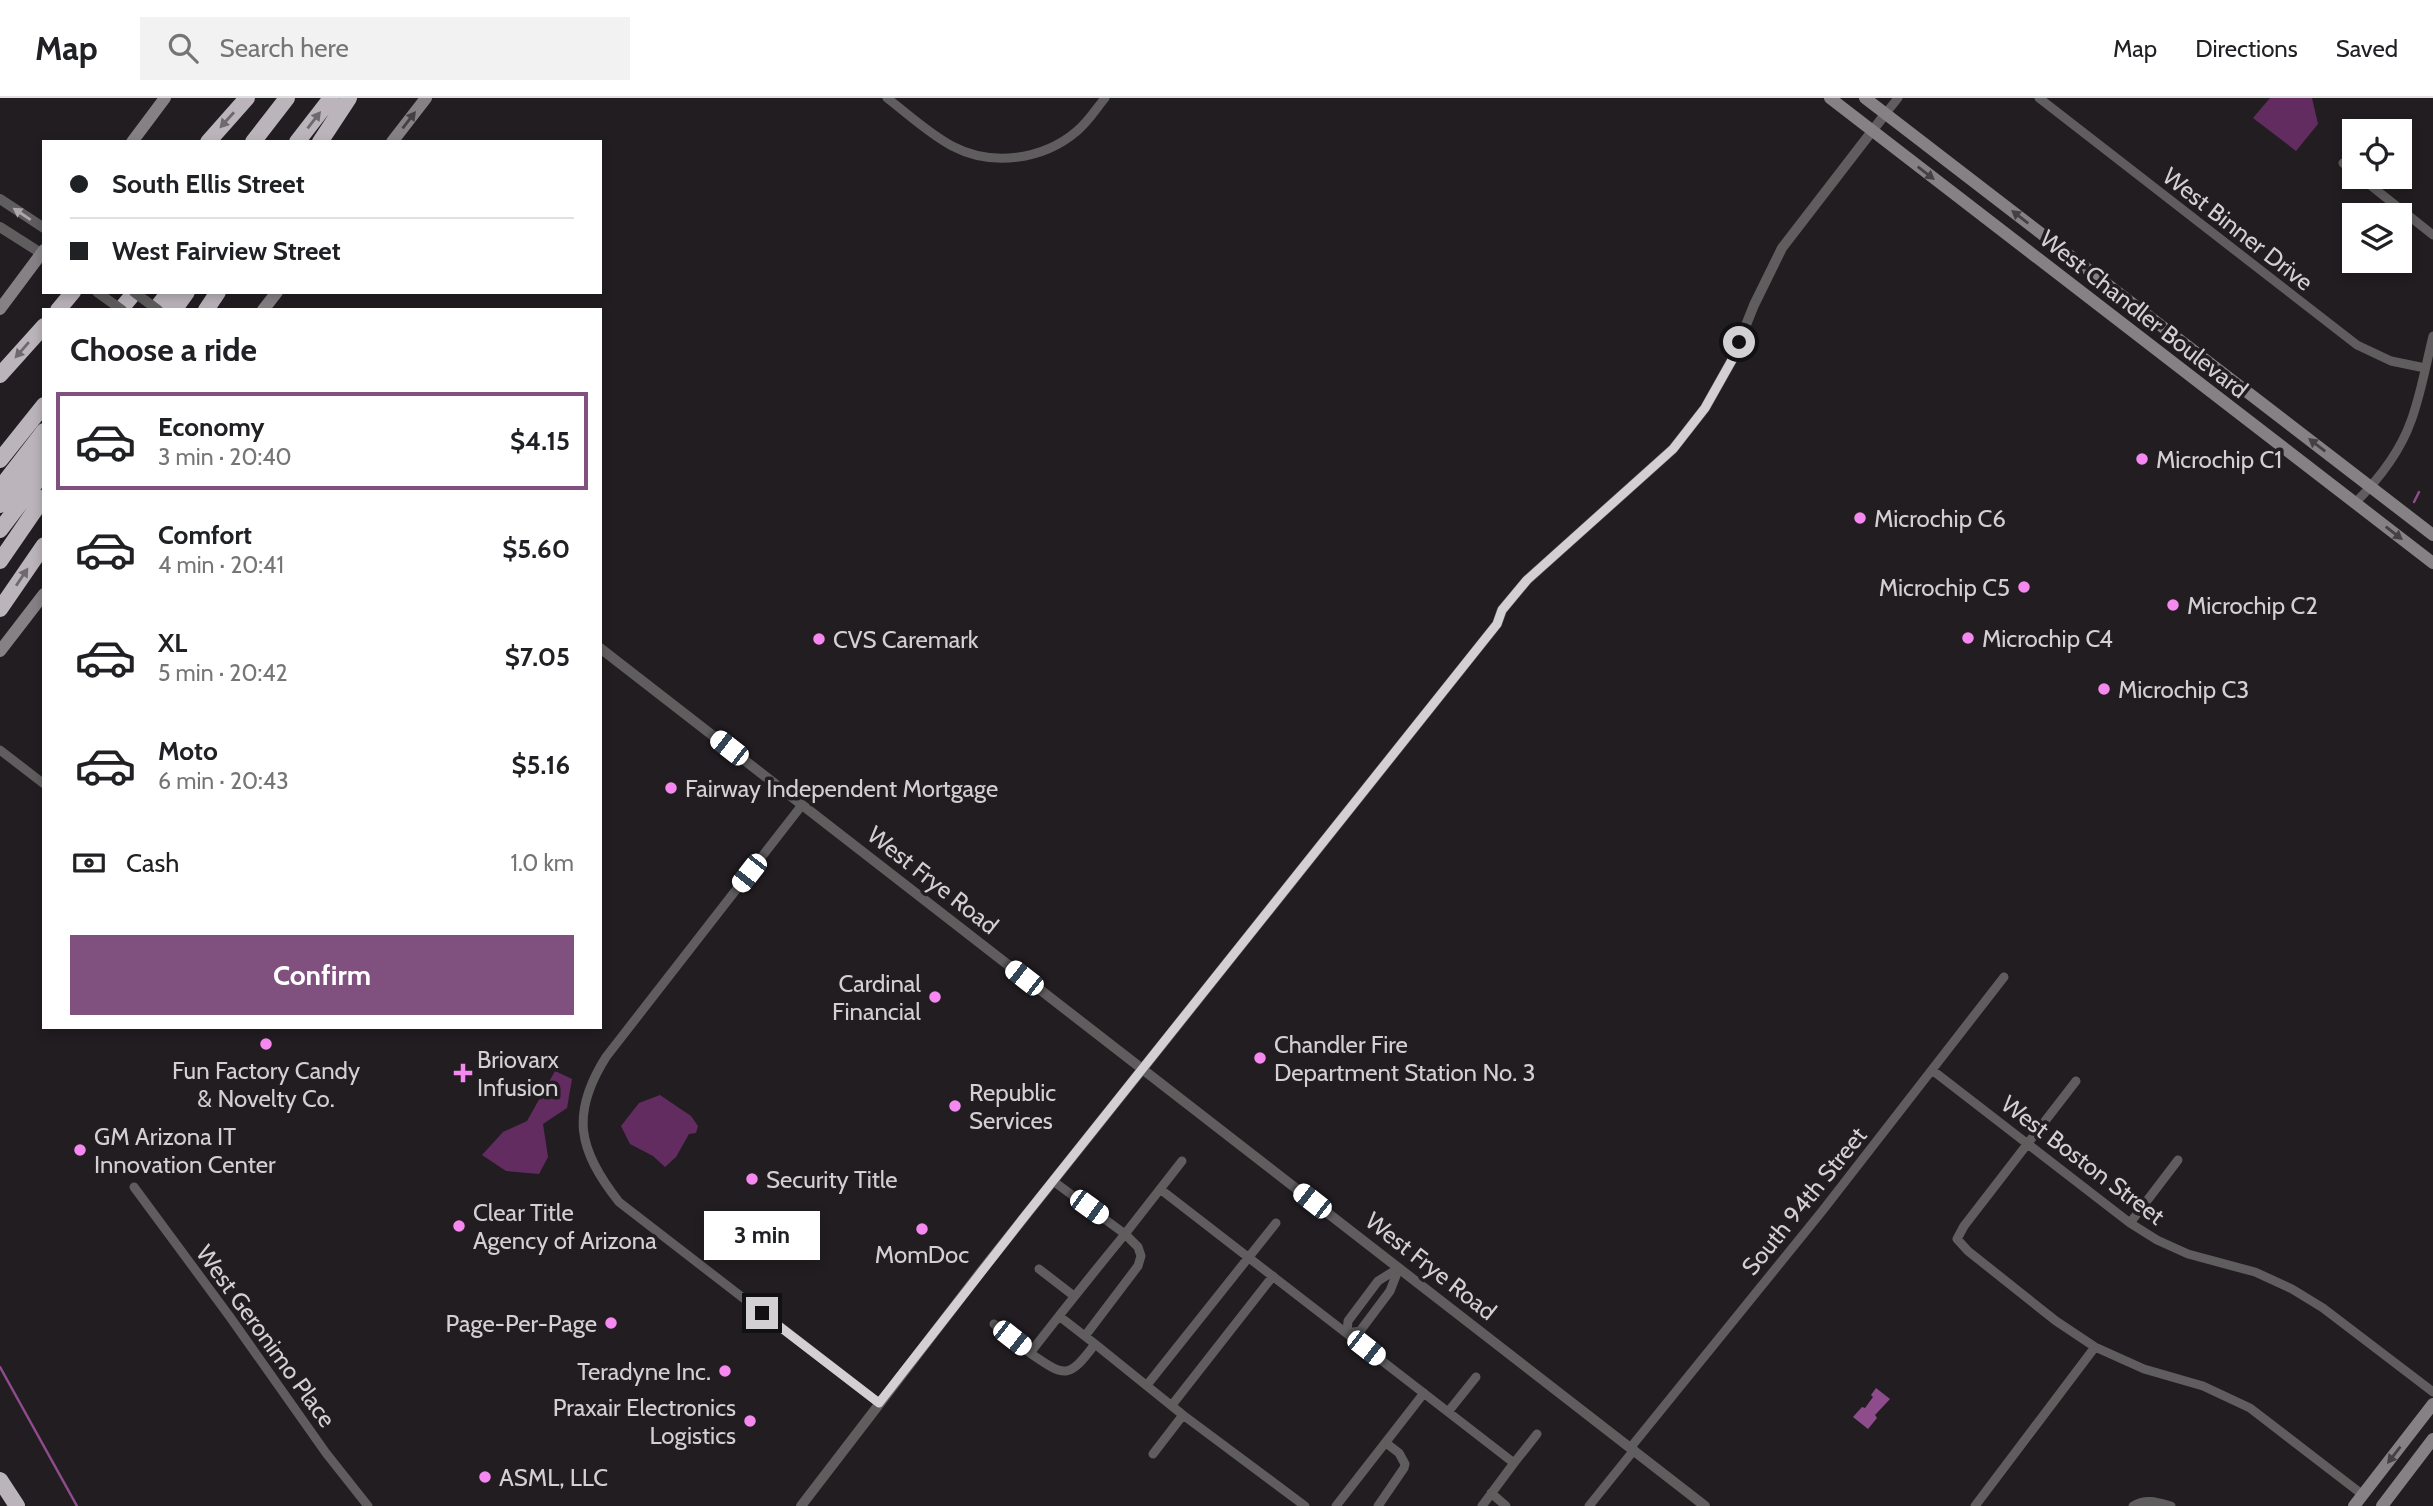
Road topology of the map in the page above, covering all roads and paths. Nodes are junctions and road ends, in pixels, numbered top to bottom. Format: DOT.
graph roads {
  1 [pos="165,98"];
  2 [pos="247,98"];
  3 [pos="287,98"];
  4 [pos="331,98"];
  5 [pos="349,98"];
  6 [pos="426,98"];
  7 [pos="887,98"];
  8 [pos="1105,98"];
  9 [pos="1830,98"];
  10 [pos="1866,98"];
  11 [pos="1898,98"];
  12 [pos="2039,98"];
  13 [pos="1886,113"];
  14 [pos="1872,131"];
  15 [pos="134,140"];
  16 [pos="210,140"];
  17 [pos="256,140"];
  18 [pos="299,140"];
  19 [pos="321,140"];
  20 [pos="394,140"];
  21 [pos="2375,189"];
  22 [pos="0,199"];
  23 [pos="0,227"];
  24 [pos="42,227"];
  25 [pos="2433,235"];
  26 [pos="42,252"];
  27 [pos="42,254"];
  28 [pos="71,294"];
  29 [pos="100,294"];
  30 [pos="137,294"];
  31 [pos="275,294"];
  32 [pos="60,308"];
  33 [pos="118,308"];
  34 [pos="154,308"];
  35 [pos="265,308"];
  36 [pos="0,309"];
  37 [pos="42,328"];
  38 [pos="2433,336"];
  39 [pos="2425,368"];
  40 [pos="0,375"];
  41 [pos="42,407"];
  42 [pos="42,434"];
  43 [pos="42,452"];
  44 [pos="4,454"];
  45 [pos="42,475"];
  46 [pos="2371,487"];
  47 [pos="0,488"];
  48 [pos="42,500"];
  49 [pos="2356,503"];
  50 [pos="0,505"];
  51 [pos="0,530"];
  52 [pos="2433,535"];
  53 [pos="42,548"];
  54 [pos="0,561"];
  55 [pos="2433,563"];
  56 [pos="42,597"];
  57 [pos="0,609"];
  58 [pos="602,650"];
  59 [pos="0,651"];
  60 [pos="0,750"];
  61 [pos="42,782"];
  62 [pos="802,805"];
  63 [pos="2004,977"];
  64 [pos="1142,1069"];
  65 [pos="1932,1070"];
  66 [pos="2076,1081"];
  67 [pos="2028,1143"];
  68 [pos="2178,1160"];
  69 [pos="1182,1161"];
  70 [pos="1053,1181"];
  71 [pos="134,1187"];
  72 [pos="1160,1189"];
  73 [pos="1276,1223"];
  74 [pos="2130,1223"];
  75 [pos="1125,1234"];
  76 [pos="1248,1256"];
  77 [pos="1399,1268"];
  78 [pos="1039,1269"];
  79 [pos="1273,1276"];
  80 [pos="1074,1296"];
  81 [pos="1059,1316"];
  82 [pos="993,1324"];
  83 [pos="1347,1333"];
  84 [pos="1084,1336"];
  85 [pos="1095,1344"];
  86 [pos="2095,1347"];
  87 [pos="1030,1353"];
  88 [pos="1476,1377"];
  89 [pos="1147,1385"];
  90 [pos="2433,1392"];
  91 [pos="1424,1394"];
  92 [pos="879,1403"];
  93 [pos="2433,1404"];
  94 [pos="1172,1405"];
  95 [pos="1448,1412"];
  96 [pos="1183,1415"];
  97 [pos="1537,1434"];
  98 [pos="2433,1439"];
  99 [pos="1386,1443"];
  100 [pos="1632,1449"];
  101 [pos="1153,1454"];
  102 [pos="1514,1463"];
  103 [pos="0,1480"];
  104 [pos="1491,1493"];
  105 [pos="2363,1495"];
  106 [pos="1341,1504"];
  107 [pos="17,1506"];
  108 [pos="368,1506"];
  109 [pos="802,1506"];
  110 [pos="1305,1506"];
  111 [pos="1378,1506"];
  112 [pos="1482,1506"];
  113 [pos="1507,1506"];
  114 [pos="1589,1506"];
  115 [pos="1705,1506"];
  116 [pos="1975,1506"];
  117 [pos="2133,1506"];
  118 [pos="2171,1506"];
  119 [pos="2354,1506"];
  120 [pos="2382,1506"];
  1 -- 15 [label="main road"];
  2 -- 16 [label="highway, one-way"];
  3 -- 17 [label="highway"];
  18 -- 4 [label="highway, one-way"];
  5 -- 19 [label="highway"];
  20 -- 6 [label="main road, one-way"];
  7 -- 8 [label="street"];
  9 -- 14 [label="main road, West Chandler Boulevard"];
  10 -- 13 [label="main road, West Chandler Boulevard"];
  11 -- 13 [label="street"];
  12 -- 39 [label="street, West Binner Drive"];
  13 -- 14 [label="street"];
  46 -- 13 [label="main road, West Chandler Boulevard, one-way"];
  14 -- 49 [label="main road, West Chandler Boulevard, one-way"];
  14 -- 64 [label="street"];
  21 -- 25 [label="street"];
  24 -- 22 [label="street, one-way"];
  23 -- 26 [label="street"];
  27 -- 36 [label="main road"];
  28 -- 32 [label="highway"];
  29 -- 33 [label="street, bridge"];
  30 -- 34 [label="street, bridge"];
  31 -- 35 [label="main road"];
  37 -- 40 [label="highway, one-way"];
  38 -- 39 [label="street"];
  39 -- 46 [label="street"];
  41 -- 44 [label="highway"];
  42 -- 47 [label="highway"];
  43 -- 50 [label="highway"];
  45 -- 51 [label="highway"];
  46 -- 49 [label="street"];
  46 -- 52 [label="main road, West Chandler Boulevard"];
  48 -- 54 [label="highway"];
  49 -- 55 [label="main road, West Chandler Boulevard, one-way"];
  57 -- 53 [label="highway, one-way"];
  56 -- 59 [label="main road"];
  58 -- 62 [label="street, West Frye Road"];
  60 -- 61 [label="street"];
  62 -- 64 [label="street, West Frye Road"];
  62 -- 92 [label="street"];
  63 -- 65 [label="street, South 94th Street"];
  64 -- 70 [label="street"];
  64 -- 77 [label="street, West Frye Road"];
  65 -- 67 [label="street, West Boston Street"];
  65 -- 100 [label="street, South 94th Street"];
  66 -- 67 [label="street"];
  67 -- 74 [label="street, West Boston Street"];
  67 -- 86 [label="street"];
  68 -- 74 [label="street"];
  69 -- 72 [label="street"];
  70 -- 75 [label="street"];
  70 -- 92 [label="street"];
  71 -- 108 [label="street, West Geronimo Place"];
  72 -- 75 [label="street"];
  72 -- 76 [label="street"];
  73 -- 76 [label="street"];
  74 -- 90 [label="street, West Boston Street"];
  75 -- 80 [label="street"];
  75 -- 84 [label="street"];
  76 -- 79 [label="street"];
  76 -- 89 [label="street"];
  77 -- 83 [label="street"];
  77 -- 83 [label="street"];
  77 -- 100 [label="street, West Frye Road"];
  78 -- 80 [label="street"];
  79 -- 83 [label="street"];
  79 -- 94 [label="street"];
  80 -- 81 [label="street"];
  81 -- 84 [label="street"];
  81 -- 87 [label="street"];
  82 -- 87 [label="street"];
  83 -- 91 [label="street"];
  84 -- 85 [label="street"];
  85 -- 87 [label="street"];
  85 -- 89 [label="street"];
  86 -- 105 [label="street"];
  86 -- 116 [label="street"];
  88 -- 95 [label="street"];
  89 -- 94 [label="street"];
  91 -- 95 [label="street"];
  91 -- 99 [label="street"];
  92 -- 109 [label="street"];
  93 -- 105 [label="main road, one-way"];
  94 -- 96 [label="street"];
  95 -- 102 [label="street"];
  96 -- 101 [label="street"];
  96 -- 110 [label="street"];
  97 -- 102 [label="street"];
  98 -- 120 [label="main road"];
  99 -- 106 [label="street"];
  99 -- 111 [label="street"];
  100 -- 114 [label="street, South 94th Street"];
  100 -- 115 [label="street, West Frye Road"];
  102 -- 104 [label="street"];
  103 -- 107 [label="highway"];
  104 -- 112 [label="street"];
  104 -- 113 [label="street"];
  105 -- 119 [label="main road"];
  117 -- 118 [label="street"];
}
